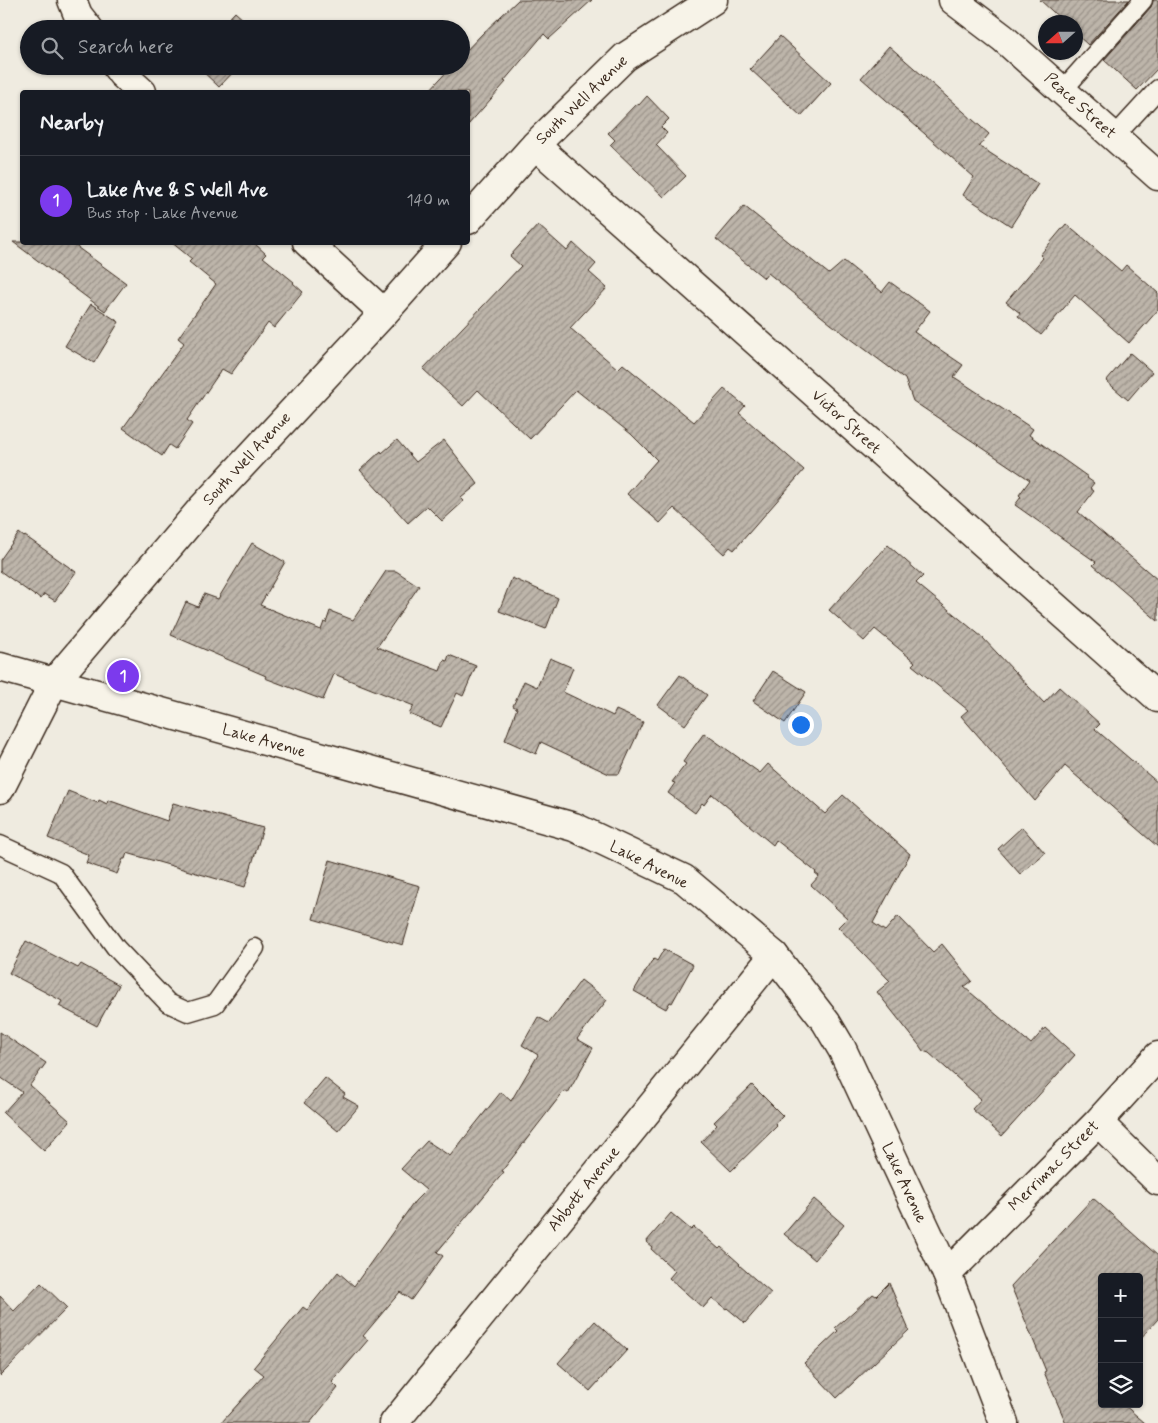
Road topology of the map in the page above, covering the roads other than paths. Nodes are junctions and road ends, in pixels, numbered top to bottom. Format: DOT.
graph roads {
  1 [pos="72,0"];
  2 [pos="713,0"];
  3 [pos="953,0"];
  4 [pos="1143,0"];
  5 [pos="82,20"];
  6 [pos="123,75"];
  7 [pos="1158,89"];
  8 [pos="140,90"];
  9 [pos="1062,90"];
  10 [pos="1114,136"];
  11 [pos="535,145"];
  12 [pos="1158,176"];
  13 [pos="470,218"];
  14 [pos="309,245"];
  15 [pos="444,245"];
  16 [pos="384,313"];
  17 [pos="0,667"];
  18 [pos="54,682"];
  19 [pos="1158,698"];
  20 [pos="0,789"];
  21 [pos="0,845"];
  22 [pos="255,948"];
  23 [pos="774,955"];
  24 [pos="1158,1056"];
  25 [pos="1098,1122"];
  26 [pos="1158,1181"];
  27 [pos="947,1274"];
  28 [pos="394,1423"];
  29 [pos="1004,1423"];
  1 -- 5 [label="street"];
  2 -- 11 [label="street, South Well Avenue"];
  3 -- 9 [label="street, Peace Street"];
  4 -- 9 [label="lane"];
  6 -- 8 [label="street"];
  7 -- 10 [label="lane"];
  9 -- 10 [label="street, Peace Street"];
  10 -- 12 [label="street, Peace Street"];
  11 -- 13 [label="street, South Well Avenue"];
  11 -- 19 [label="street, Victor Street"];
  14 -- 16 [label="street"];
  15 -- 16 [label="street, South Well Avenue"];
  16 -- 18 [label="street, South Well Avenue"];
  17 -- 18 [label="street, Lake Avenue"];
  18 -- 20 [label="street, South Well Avenue"];
  18 -- 23 [label="street, Lake Avenue"];
  21 -- 22 [label="lane"];
  23 -- 27 [label="street, Lake Avenue"];
  23 -- 28 [label="street, Abbott Avenue"];
  24 -- 25 [label="street, Merrimac Street"];
  25 -- 26 [label="street"];
  25 -- 27 [label="street, Merrimac Street"];
  27 -- 29 [label="street, Lake Avenue"];
}
